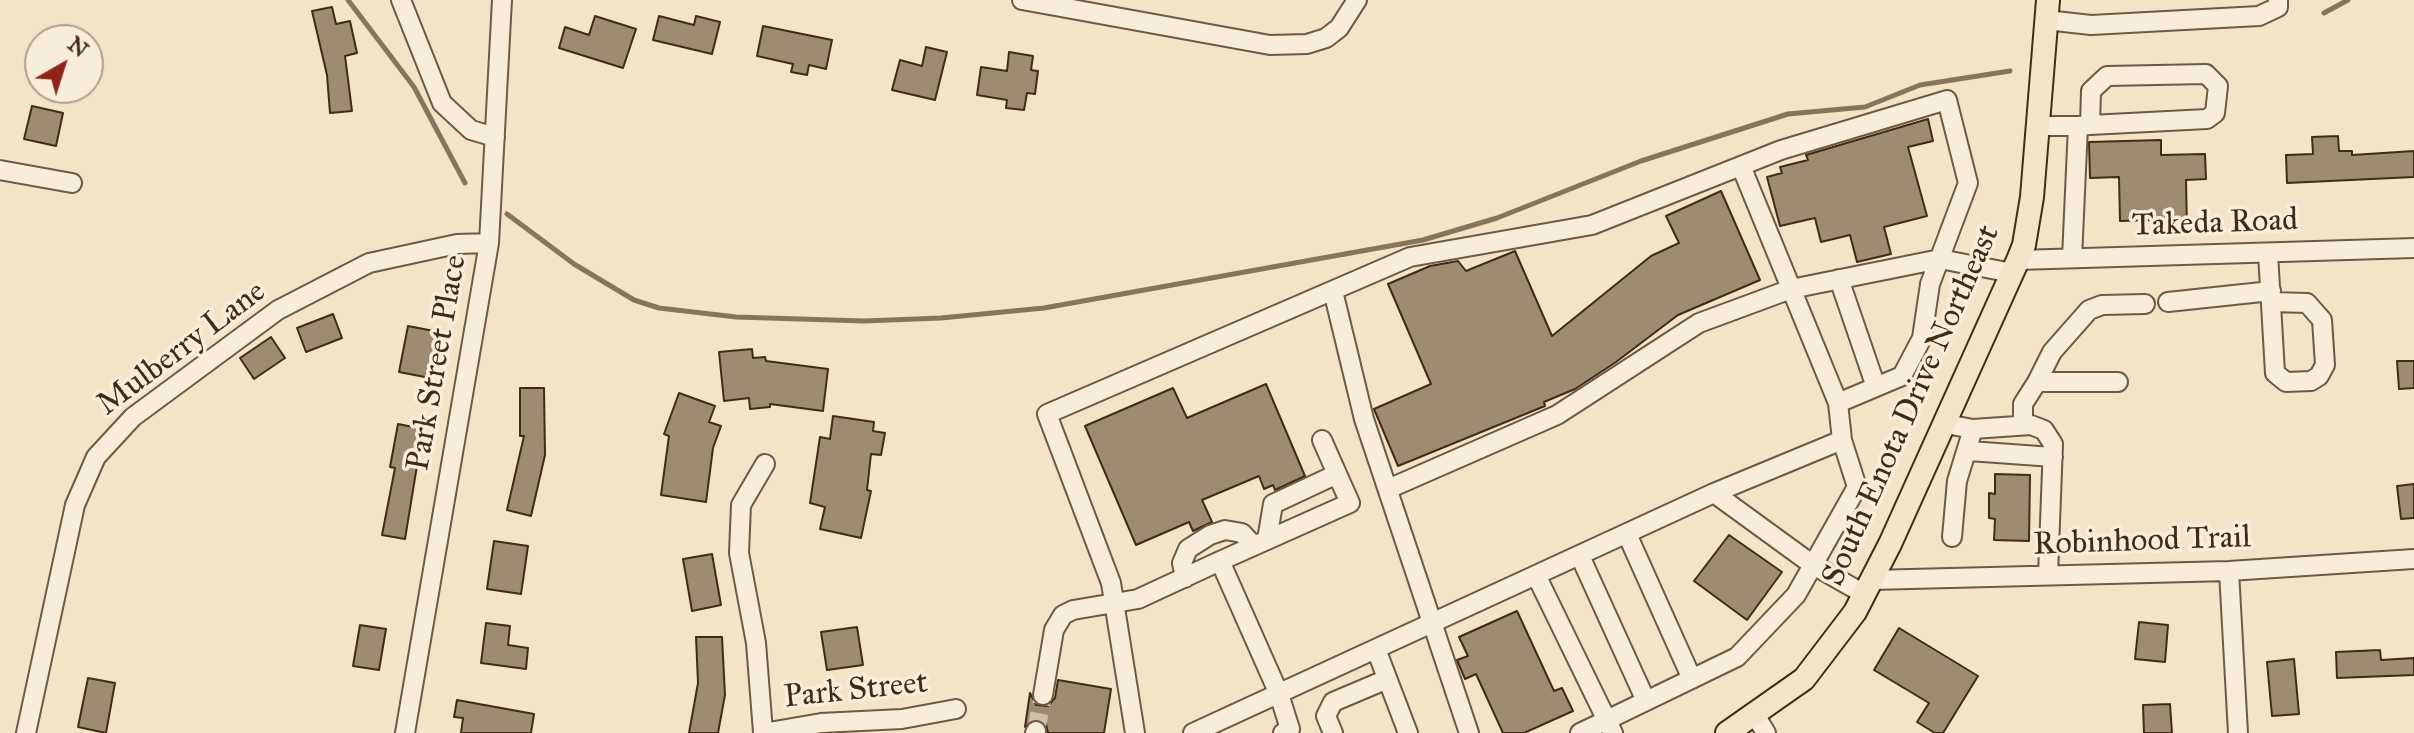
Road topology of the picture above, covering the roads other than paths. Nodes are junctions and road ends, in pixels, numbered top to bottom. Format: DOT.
graph roads {
  1 [pos="401,0"];
  2 [pos="502,0"];
  3 [pos="1022,0"];
  4 [pos="1357,0"];
  5 [pos="2278,0"];
  6 [pos="2047,10"];
  7 [pos="2084,125"];
  8 [pos="2037,126"];
  9 [pos="495,137"];
  10 [pos="1741,166"];
  11 [pos="0,170"];
  12 [pos="72,183"];
  13 [pos="489,243"];
  14 [pos="2414,248"];
  15 [pos="2268,253"];
  16 [pos="2072,258"];
  17 [pos="1940,259"];
  18 [pos="2015,266"];
  19 [pos="1839,279"];
  20 [pos="1791,289"];
  21 [pos="1333,291"];
  22 [pos="2272,296"];
  23 [pos="2168,302"];
  24 [pos="2145,304"];
  25 [pos="2037,382"];
  26 [pos="2118,382"];
  27 [pos="1876,387"];
  28 [pos="1838,403"];
  29 [pos="1946,424"];
  30 [pos="2023,425"];
  31 [pos="1973,429"];
  32 [pos="1322,440"];
  33 [pos="1842,440"];
  34 [pos="1969,451"];
  35 [pos="2053,457"];
  36 [pos="765,464"];
  37 [pos="1337,474"];
  38 [pos="1388,489"];
  39 [pos="1714,493"];
  40 [pos="1627,534"];
  41 [pos="1952,537"];
  42 [pos="1261,543"];
  43 [pos="1580,556"];
  44 [pos="2414,559"];
  45 [pos="1220,561"];
  46 [pos="1813,565"];
  47 [pos="2229,571"];
  48 [pos="1536,575"];
  49 [pos="2048,575"];
  50 [pos="1185,578"];
  51 [pos="1868,587"];
  52 [pos="1114,606"];
  53 [pos="1432,623"];
  54 [pos="1376,649"];
  55 [pos="1692,679"];
  56 [pos="1385,680"];
  57 [pos="1279,694"];
  58 [pos="1043,695"];
  59 [pos="1646,701"];
  60 [pos="956,709"];
  61 [pos="1761,724"];
  62 [pos="1609,727"];
  63 [pos="763,732"];
  64 [pos="26,733"];
  65 [pos="405,733"];
  66 [pos="1135,733"];
  67 [pos="1193,733"];
  68 [pos="1283,733"];
  69 [pos="1333,733"];
  70 [pos="1408,733"];
  71 [pos="1469,733"];
  72 [pos="1580,733"];
  73 [pos="1727,733"];
  74 [pos="2238,733"];
  1 -- 9 [label="street"];
  2 -- 9 [label="street, Park Street Place"];
  3 -- 4 [label="street"];
  5 -- 6 [label="street"];
  6 -- 8 [label="main road, South Enota Drive Northeast"];
  7 -- 7 [label="street"];
  7 -- 8 [label="street"];
  7 -- 16 [label="street"];
  8 -- 18 [label="main road, South Enota Drive Northeast"];
  9 -- 13 [label="street, Park Street Place"];
  10 -- 17 [label="street"];
  10 -- 20 [label="street"];
  10 -- 21 [label="street"];
  11 -- 12 [label="street"];
  13 -- 64 [label="street, Mulberry Lane"];
  13 -- 65 [label="street, Park Street Place"];
  14 -- 15 [label="street, Takeda Road"];
  15 -- 16 [label="street, Takeda Road"];
  15 -- 22 [label="street"];
  16 -- 18 [label="street, Takeda Road"];
  17 -- 18 [label="street, Takeda Road"];
  17 -- 19 [label="street"];
  17 -- 27 [label="street"];
  18 -- 29 [label="main road, South Enota Drive Northeast"];
  19 -- 20 [label="street"];
  19 -- 27 [label="street"];
  20 -- 28 [label="street"];
  20 -- 38 [label="street"];
  21 -- 38 [label="street"];
  21 -- 52 [label="street"];
  22 -- 22 [label="street"];
  22 -- 23 [label="street"];
  24 -- 25 [label="street"];
  25 -- 26 [label="street"];
  25 -- 30 [label="street"];
  27 -- 28 [label="street"];
  28 -- 33 [label="street"];
  29 -- 31 [label="street"];
  29 -- 51 [label="main road, South Enota Drive Northeast"];
  30 -- 31 [label="street"];
  30 -- 35 [label="street"];
  31 -- 34 [label="street"];
  32 -- 37 [label="street"];
  33 -- 39 [label="street"];
  33 -- 46 [label="street"];
  34 -- 35 [label="street"];
  34 -- 41 [label="street"];
  35 -- 49 [label="street"];
  36 -- 63 [label="street"];
  37 -- 42 [label="street"];
  37 -- 42 [label="street"];
  38 -- 53 [label="street"];
  39 -- 40 [label="street"];
  39 -- 46 [label="street"];
  40 -- 43 [label="street"];
  40 -- 55 [label="street"];
  42 -- 45 [label="street"];
  42 -- 50 [label="street"];
  43 -- 48 [label="street"];
  43 -- 59 [label="street"];
  44 -- 47 [label="street, Robinhood Trail"];
  45 -- 50 [label="street"];
  45 -- 57 [label="street"];
  46 -- 51 [label="street"];
  46 -- 55 [label="street"];
  47 -- 49 [label="street, Robinhood Trail"];
  47 -- 74 [label="street"];
  48 -- 53 [label="street"];
  48 -- 62 [label="street"];
  49 -- 51 [label="street, Robinhood Trail"];
  50 -- 52 [label="street"];
  51 -- 61 [label="main road, South Enota Drive Northeast"];
  52 -- 58 [label="street"];
  52 -- 66 [label="street"];
  53 -- 54 [label="street"];
  53 -- 71 [label="street"];
  54 -- 56 [label="street"];
  54 -- 57 [label="street"];
  55 -- 59 [label="street"];
  56 -- 69 [label="street"];
  56 -- 70 [label="street"];
  57 -- 67 [label="street"];
  57 -- 68 [label="street"];
  59 -- 62 [label="street"];
  60 -- 63 [label="street, Park Street"];
  61 -- 73 [label="main road, South Enota Drive Northeast"];
  62 -- 72 [label="street"];
}
